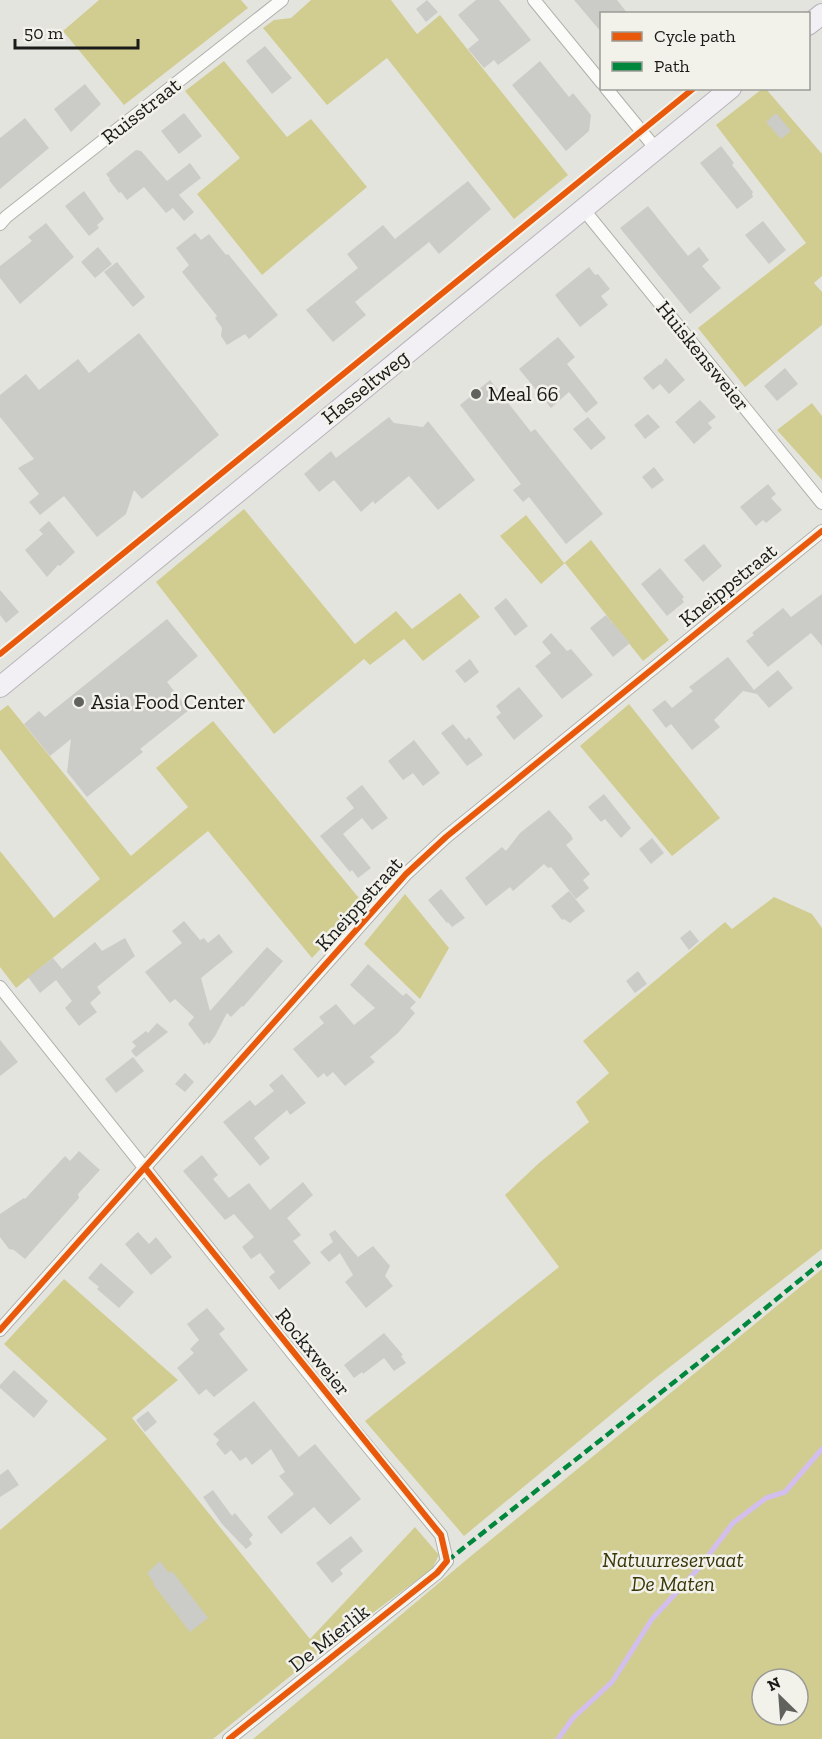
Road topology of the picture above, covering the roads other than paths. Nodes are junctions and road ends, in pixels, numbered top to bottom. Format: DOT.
graph roads {
  1 [pos="282,0"];
  2 [pos="534,0"];
  3 [pos="822,14"];
  4 [pos="810,23"];
  5 [pos="600,81"];
  6 [pos="608,90"];
  7 [pos="729,90"];
  8 [pos="656,150"];
  9 [pos="584,210"];
  10 [pos="0,224"];
  11 [pos="822,502"];
  12 [pos="822,531"];
  13 [pos="0,687"];
  14 [pos="0,987"];
  15 [pos="145,1168"];
  16 [pos="0,1330"];
  17 [pos="447,1561"];
  18 [pos="229,1739"];
  1 -- 10 [label="street, Ruisstraat"];
  2 -- 5 [label="street"];
  3 -- 4 [label="main road"];
  6 -- 8 [label="street"];
  7 -- 8 [label="main road, Hasseltweg"];
  8 -- 9 [label="main road, Hasseltweg"];
  9 -- 11 [label="street, Huiskensweier"];
  9 -- 13 [label="main road, Hasseltweg"];
  12 -- 15 [label="street, Kneippstraat"];
  14 -- 15 [label="street, Rockxweier"];
  15 -- 16 [label="street, Kneippstraat"];
  15 -- 17 [label="street, Rockxweier"];
  17 -- 18 [label="street, De Mierlik"];
}
